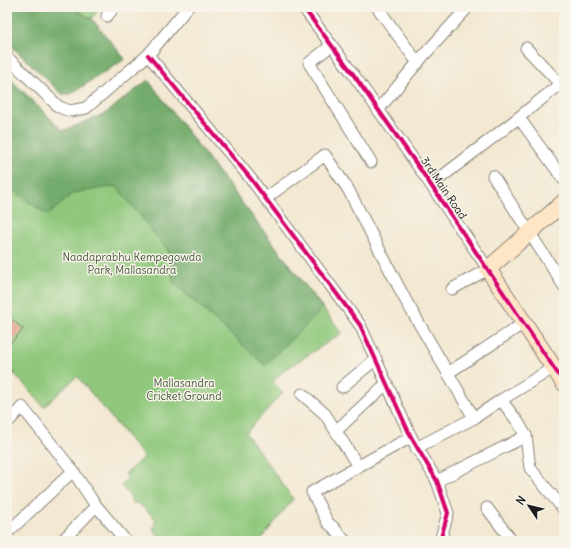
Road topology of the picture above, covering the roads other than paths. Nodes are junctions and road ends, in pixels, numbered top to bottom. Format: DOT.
graph roads {
  1 [pos="188,7"];
  2 [pos="303,7"];
  3 [pos="377,7"];
  4 [pos="468,7"];
  5 [pos="332,45"];
  6 [pos="526,48"];
  7 [pos="148,55"];
  8 [pos="7,57"];
  9 [pos="418,63"];
  10 [pos="563,84"];
  11 [pos="378,110"];
  12 [pos="519,118"];
  13 [pos="371,162"];
  14 [pos="493,176"];
  15 [pos="564,180"];
  16 [pos="431,185"];
  17 [pos="266,198"];
  18 [pos="564,202"];
  19 [pos="530,232"];
  20 [pos="488,269"];
  21 [pos="564,286"];
  22 [pos="452,289"];
  23 [pos="524,323"];
  24 [pos="376,359"];
  25 [pos="553,368"];
  26 [pos="448,373"];
  27 [pos="387,383"];
  28 [pos="564,383"];
  29 [pos="342,387"];
  30 [pos="302,394"];
  31 [pos="501,400"];
  32 [pos="474,418"];
  33 [pos="7,423"];
  34 [pos="336,431"];
  35 [pos="526,436"];
  36 [pos="411,437"];
  37 [pos="416,448"];
  38 [pos="358,466"];
  39 [pos="74,471"];
  40 [pos="437,481"];
  41 [pos="96,506"];
  42 [pos="487,508"];
  43 [pos="564,510"];
  44 [pos="7,533"];
  45 [pos="62,541"];
  46 [pos="125,541"];
  47 [pos="345,541"];
  48 [pos="441,541"];
  49 [pos="512,541"];
  1 -- 7 [label="street"];
  2 -- 5 [label="street, 3rd Main Road"];
  3 -- 9 [label="street"];
  4 -- 9 [label="street"];
  5 -- 11 [label="street, 3rd Main Road"];
  5 -- 13 [label="street"];
  6 -- 10 [label="street"];
  7 -- 8 [label="street"];
  7 -- 17 [label="street"];
  9 -- 11 [label="street"];
  10 -- 12 [label="street"];
  11 -- 16 [label="street, 3rd Main Road"];
  12 -- 15 [label="street"];
  12 -- 16 [label="street"];
  14 -- 19 [label="street"];
  16 -- 20 [label="street, 3rd Main Road"];
  17 -- 24 [label="street"];
  17 -- 26 [label="street"];
  18 -- 19 [label="street"];
  19 -- 20 [label="street"];
  19 -- 21 [label="street"];
  20 -- 22 [label="street"];
  20 -- 23 [label="street, 3rd Main Road"];
  23 -- 25 [label="street, 3rd Main Road"];
  23 -- 26 [label="street"];
  24 -- 27 [label="street"];
  24 -- 29 [label="street"];
  25 -- 28 [label="street, 3rd Main Road"];
  25 -- 31 [label="street"];
  26 -- 32 [label="street"];
  27 -- 34 [label="street"];
  27 -- 36 [label="street"];
  30 -- 34 [label="street"];
  31 -- 32 [label="street"];
  31 -- 35 [label="street"];
  32 -- 37 [label="street"];
  33 -- 39 [label="street"];
  34 -- 38 [label="street"];
  35 -- 40 [label="street"];
  35 -- 43 [label="street"];
  36 -- 37 [label="street"];
  36 -- 38 [label="street"];
  37 -- 40 [label="street"];
  38 -- 47 [label="street"];
  39 -- 41 [label="street"];
  39 -- 44 [label="street"];
  40 -- 48 [label="street"];
  41 -- 45 [label="street"];
  41 -- 46 [label="street"];
  42 -- 49 [label="street"];
}
